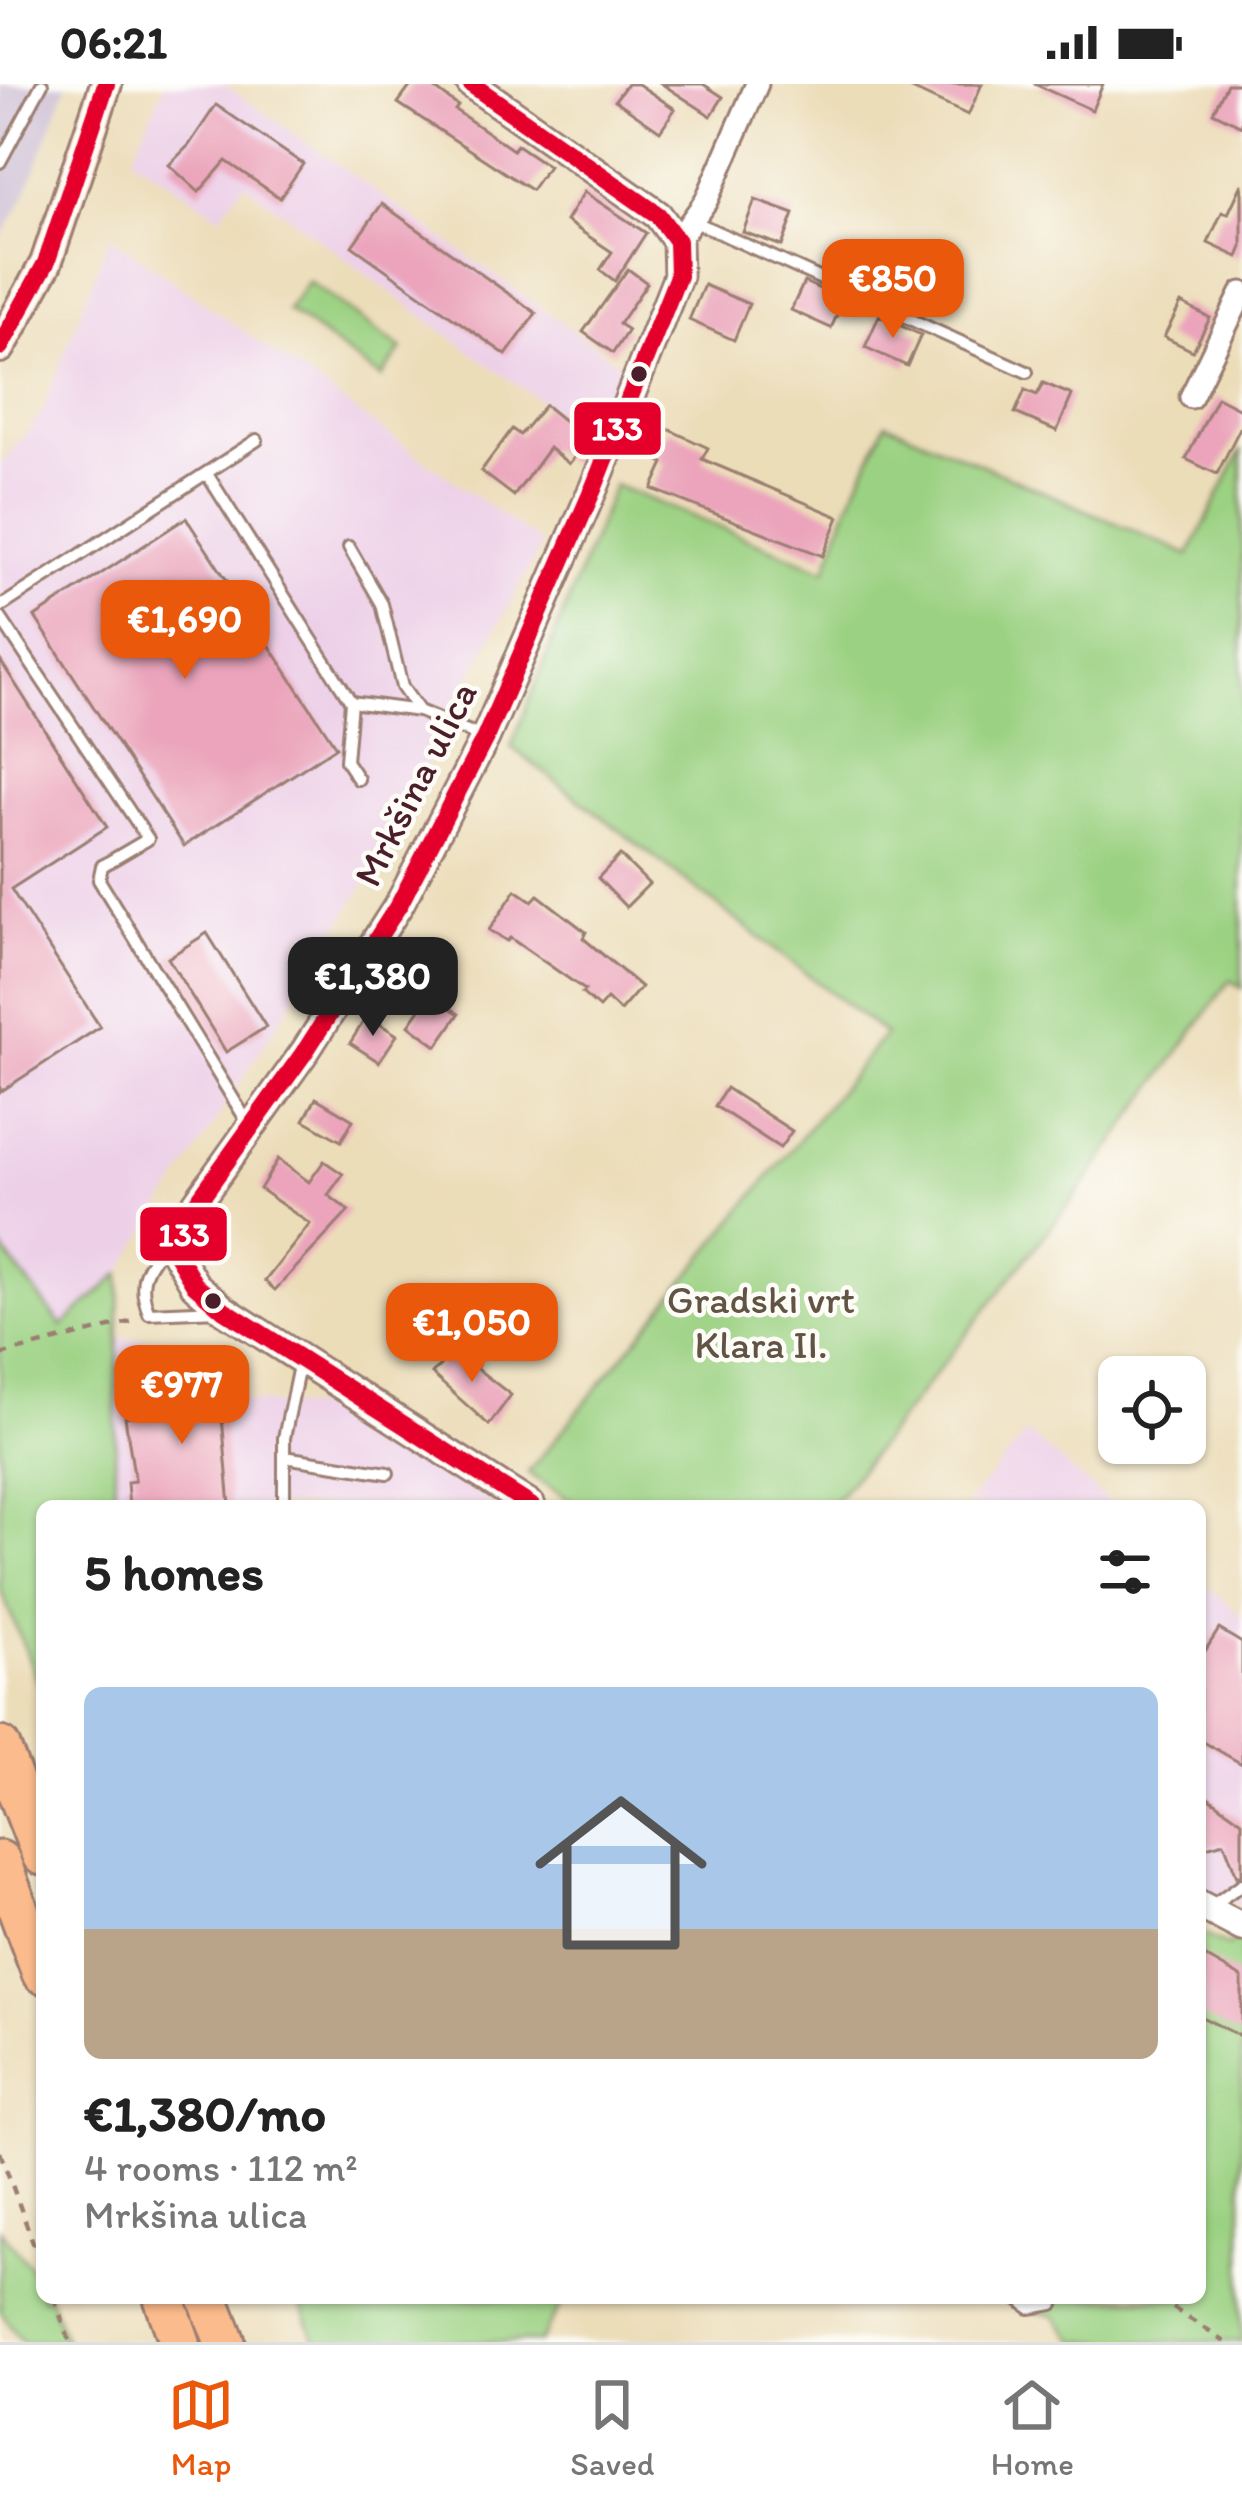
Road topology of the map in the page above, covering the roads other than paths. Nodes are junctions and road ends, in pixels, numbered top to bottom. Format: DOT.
graph roads {
  1 [pos="42,84"];
  2 [pos="106,84"];
  3 [pos="471,84"];
  4 [pos="757,84"];
  5 [pos="0,162"];
  6 [pos="685,231"];
  7 [pos="1242,293"];
  8 [pos="0,347"];
  9 [pos="1027,372"];
  10 [pos="1191,397"];
  11 [pos="257,440"];
  12 [pos="207,474"];
  13 [pos="349,547"];
  14 [pos="0,612"];
  15 [pos="351,702"];
  16 [pos="419,711"];
  17 [pos="485,738"];
  18 [pos="358,778"];
  19 [pos="250,1126"];
  20 [pos="191,1210"];
  21 [pos="224,1310"];
  22 [pos="300,1361"];
  23 [pos="284,1457"];
  24 [pos="388,1473"];
  25 [pos="284,1500"];
  26 [pos="521,1500"];
  27 [pos="0,1747"];
  28 [pos="36,1840"];
  29 [pos="0,1861"];
  30 [pos="1242,1884"];
  31 [pos="1206,1906"];
  32 [pos="1206,1908"];
  33 [pos="1242,1927"];
  34 [pos="36,1957"];
  35 [pos="166,2304"];
  36 [pos="210,2304"];
  37 [pos="181,2342"];
  38 [pos="225,2342"];
  1 -- 5 [label="lane"];
  2 -- 8 [label="main road"];
  3 -- 6 [label="street"];
  4 -- 6 [label="street, Mrkšina ulica"];
  6 -- 9 [label="lane"];
  6 -- 17 [label="street, Mrkšina ulica"];
  7 -- 10 [label="street"];
  11 -- 12 [label="lane"];
  12 -- 14 [label="lane"];
  12 -- 15 [label="lane"];
  13 -- 16 [label="lane"];
  14 -- 19 [label="lane"];
  15 -- 16 [label="lane"];
  15 -- 18 [label="lane"];
  16 -- 17 [label="lane"];
  17 -- 19 [label="street, Mrkšina ulica"];
  19 -- 20 [label="street, Mrkšina ulica"];
  20 -- 21 [label="street, Mrkšina ulica"];
  20 -- 21 [label="lane"];
  21 -- 22 [label="street, Mrkšina ulica"];
  22 -- 23 [label="lane"];
  22 -- 26 [label="street, Mrkšina ulica"];
  23 -- 24 [label="lane"];
  23 -- 25 [label="lane"];
  27 -- 28 [label="highway"];
  29 -- 34 [label="highway"];
  30 -- 31 [label="lane"];
  32 -- 33 [label="street"];
  35 -- 37 [label="highway"];
  36 -- 38 [label="highway"];
}
